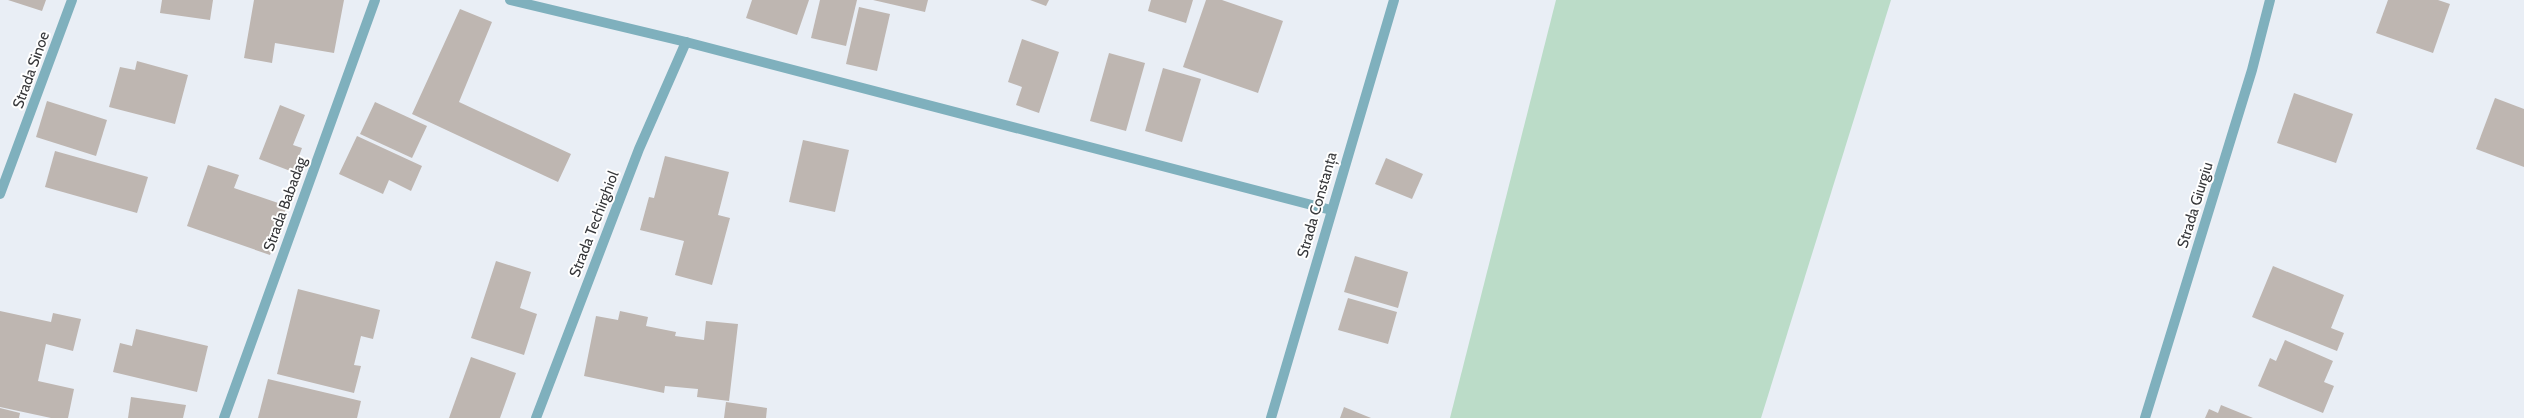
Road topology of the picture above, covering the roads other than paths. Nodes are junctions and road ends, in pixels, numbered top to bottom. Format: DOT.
graph roads {
  1 [pos="72,0"];
  2 [pos="374,0"];
  3 [pos="510,0"];
  4 [pos="1394,0"];
  5 [pos="2270,0"];
  6 [pos="686,42"];
  7 [pos="0,194"];
  8 [pos="1331,210"];
  9 [pos="224,418"];
  10 [pos="536,418"];
  11 [pos="1271,418"];
  12 [pos="2145,418"];
  1 -- 7 [label="street, Strada Sinoe"];
  2 -- 9 [label="street, Strada Babadag"];
  3 -- 6 [label="street"];
  4 -- 8 [label="street, Strada Constanța"];
  5 -- 12 [label="street, Strada Giurgiu"];
  6 -- 8 [label="street"];
  6 -- 10 [label="street, Strada Techirghiol"];
  8 -- 11 [label="street, Strada Constanța"];
}
